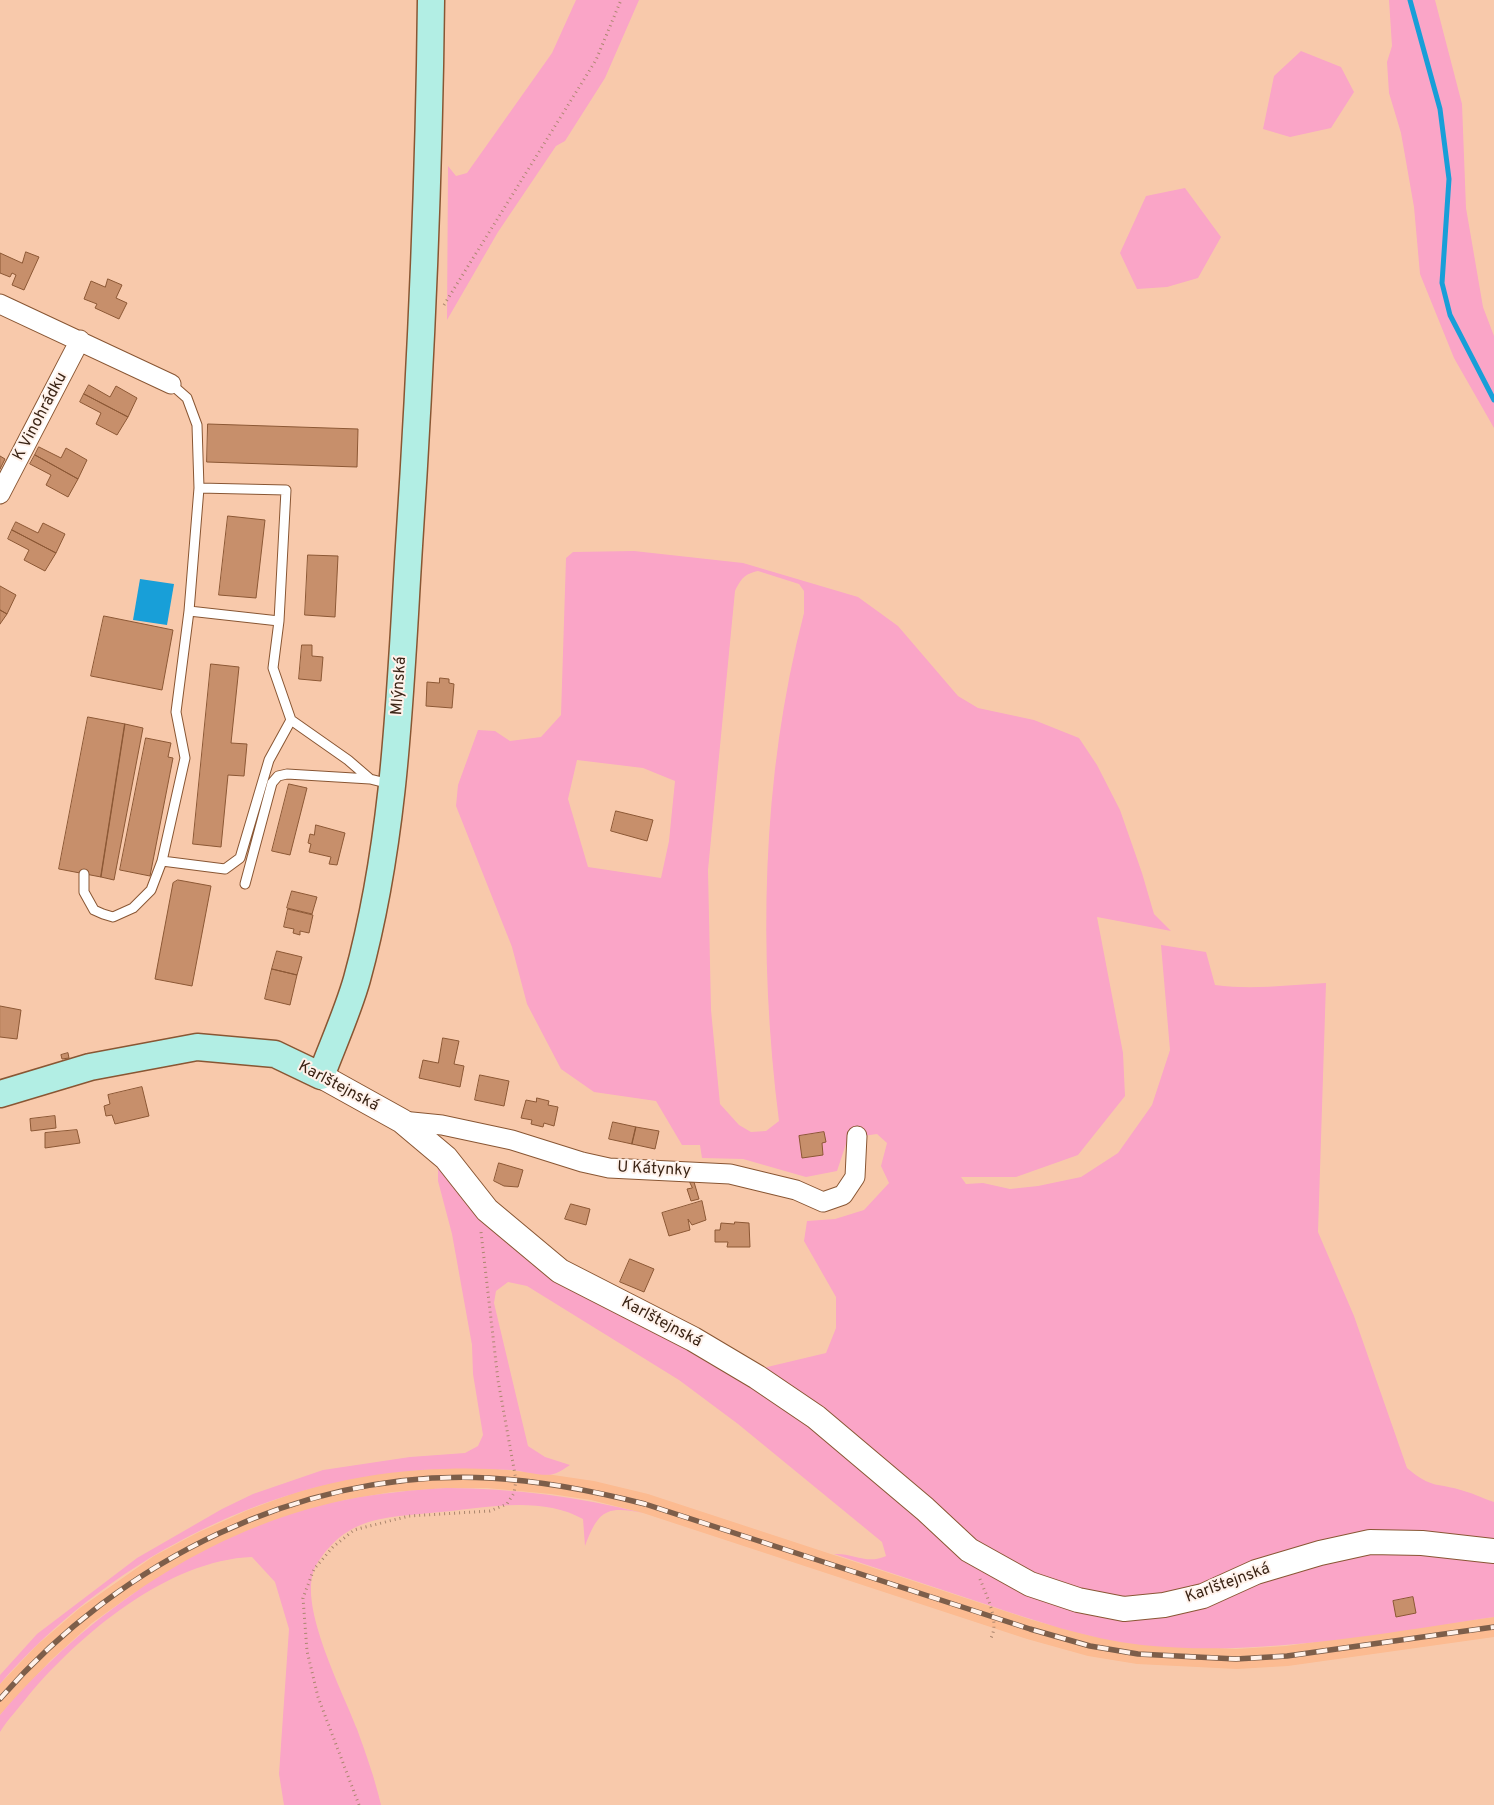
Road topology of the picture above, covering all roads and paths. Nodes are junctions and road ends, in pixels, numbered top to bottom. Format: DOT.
graph roads {
  1 [pos="430,0"];
  2 [pos="621,0"];
  3 [pos="0,304"];
  4 [pos="443,306"];
  5 [pos="80,340"];
  6 [pos="171,384"];
  7 [pos="199,488"];
  8 [pos="0,494"];
  9 [pos="189,611"];
  10 [pos="279,620"];
  11 [pos="291,720"];
  12 [pos="382,782"];
  13 [pos="162,861"];
  14 [pos="84,874"];
  15 [pos="245,884"];
  16 [pos="321,1076"];
  17 [pos="0,1094"];
  18 [pos="402,1121"];
  19 [pos="857,1136"];
  20 [pos="477,1197"];
  21 [pos="968,1550"];
  22 [pos="1494,1551"];
  23 [pos="991,1638"];
  24 [pos="359,1805"];
  1 -- 12 [label="main road, Mlýnská"];
  2 -- 4 [label="path"];
  3 -- 5 [label="street"];
  5 -- 6 [label="street"];
  5 -- 8 [label="street, K Vinohrádku"];
  6 -- 7 [label="lane"];
  7 -- 9 [label="lane"];
  7 -- 10 [label="lane"];
  9 -- 10 [label="lane"];
  9 -- 13 [label="lane"];
  10 -- 11 [label="lane"];
  11 -- 12 [label="lane"];
  11 -- 13 [label="lane"];
  12 -- 15 [label="lane"];
  12 -- 16 [label="main road, Mlýnská"];
  13 -- 14 [label="lane"];
  16 -- 17 [label="main road, Karlštejnská"];
  16 -- 18 [label="street, Karlštejnská"];
  18 -- 19 [label="street, U Kátynky"];
  18 -- 20 [label="street, Karlštejnská"];
  20 -- 21 [label="street, Karlštejnská"];
  20 -- 24 [label="path"];
  21 -- 22 [label="street, Karlštejnská"];
  21 -- 23 [label="path"];
}
